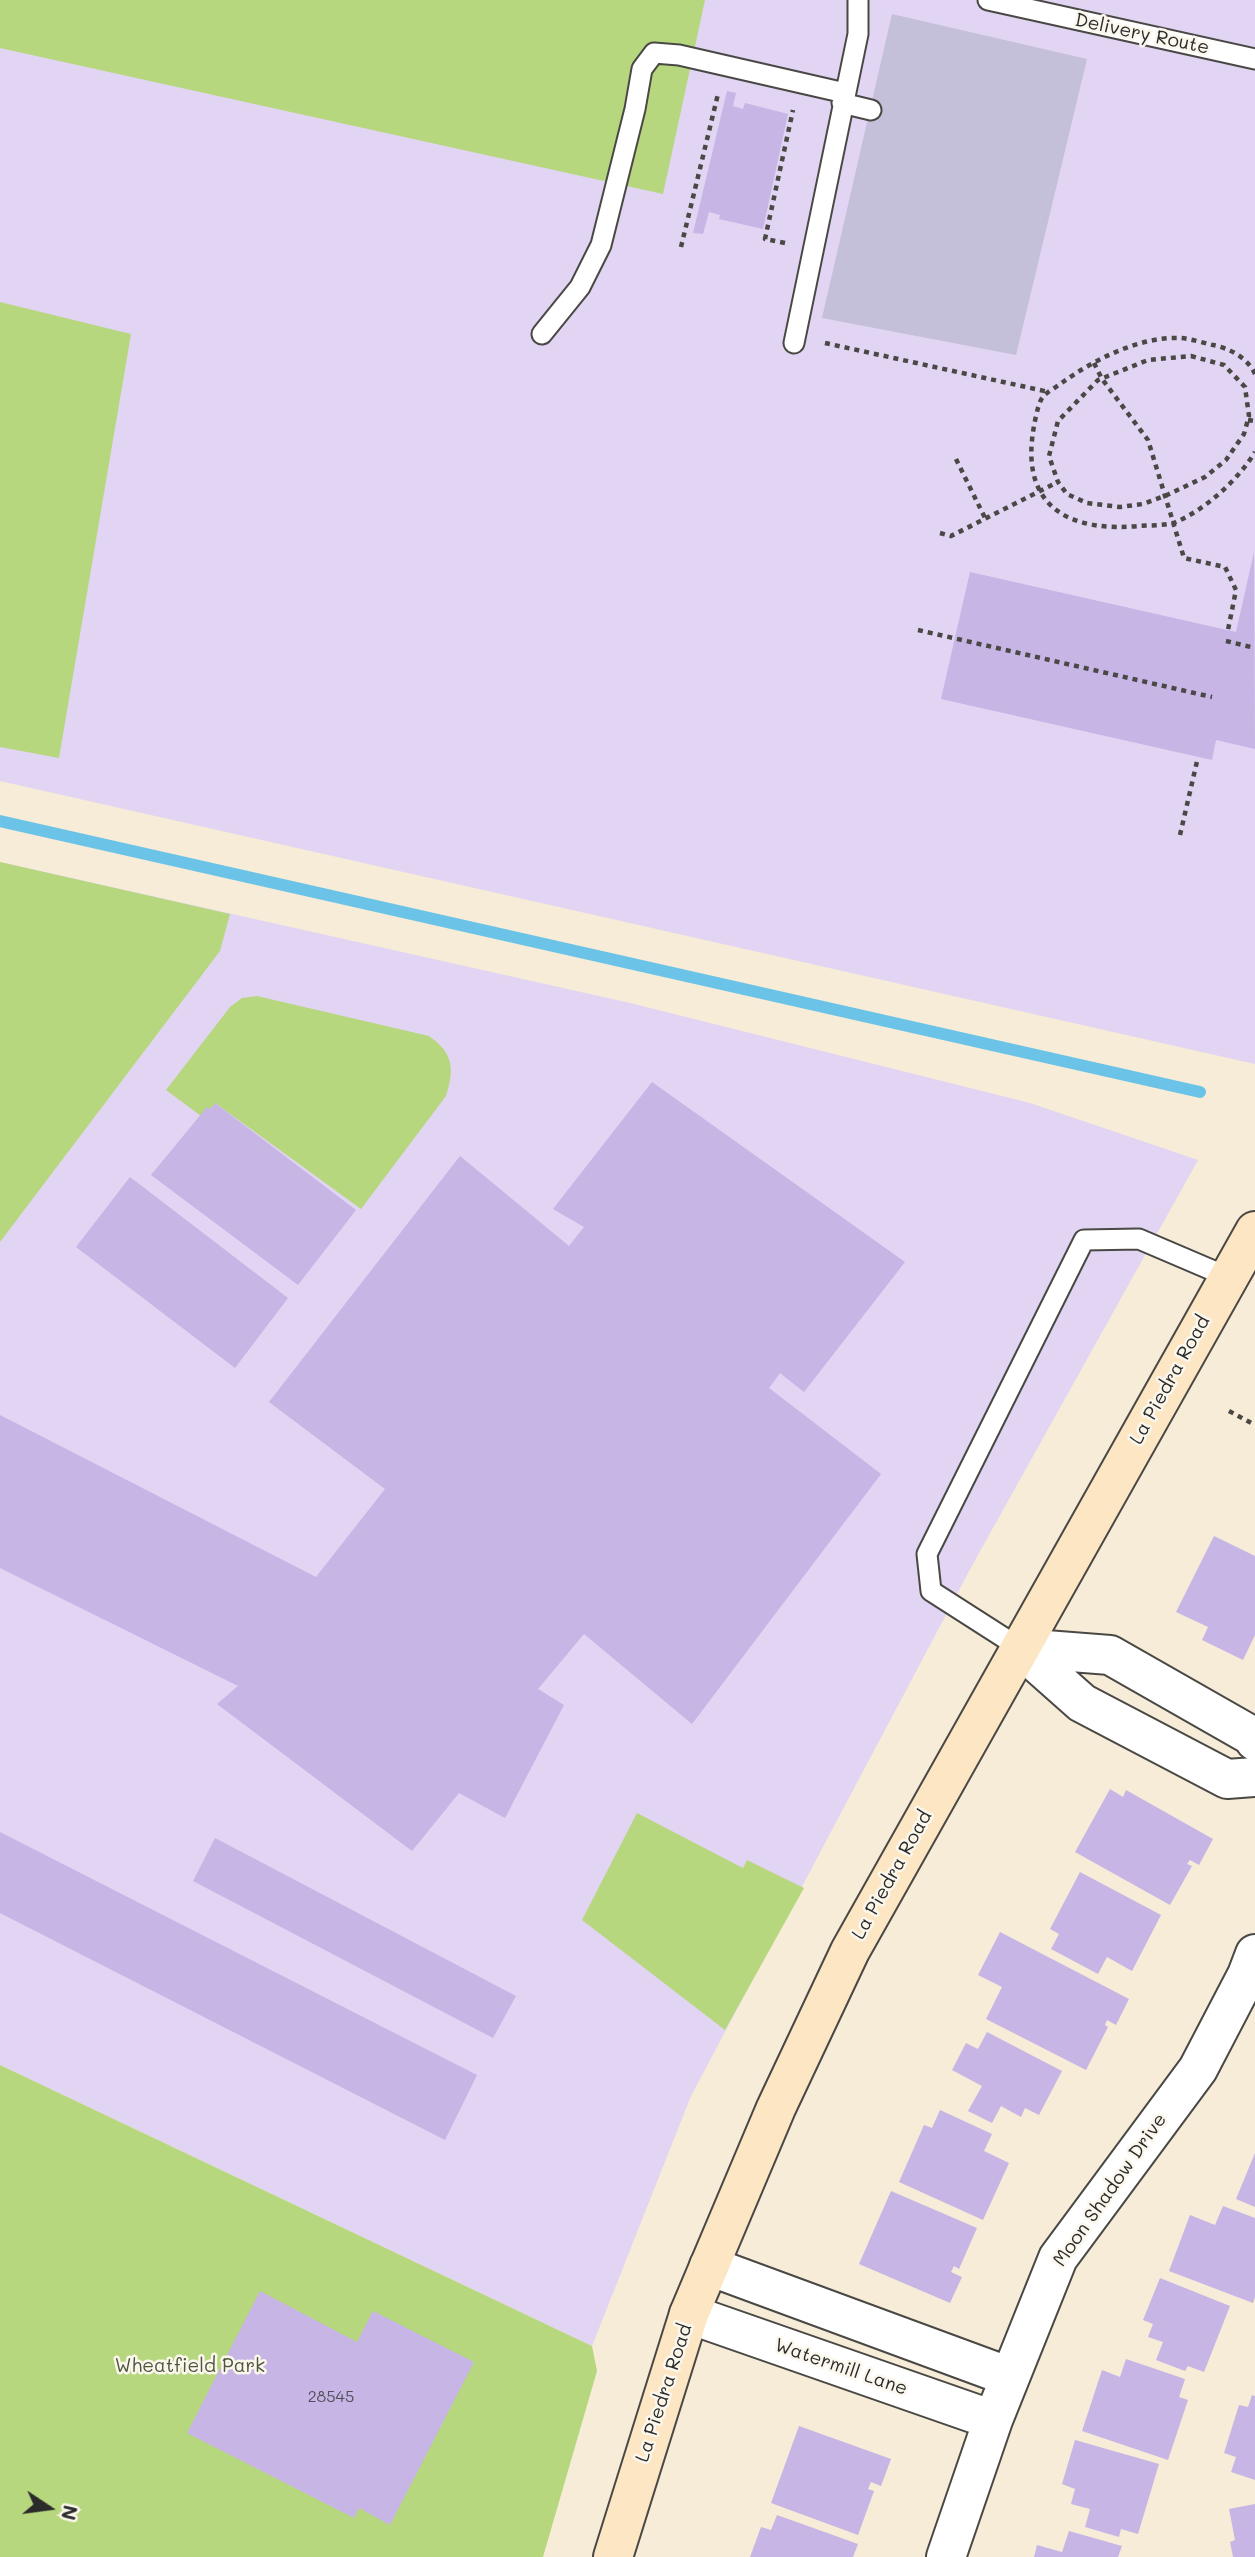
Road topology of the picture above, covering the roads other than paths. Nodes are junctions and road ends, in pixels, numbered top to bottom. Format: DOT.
graph roads {
  1 [pos="858,0"];
  2 [pos="988,0"];
  3 [pos="1255,58"];
  4 [pos="844,98"];
  5 [pos="870,110"];
  6 [pos="542,334"];
  7 [pos="794,343"];
  8 [pos="1255,1230"];
  9 [pos="1228,1277"];
  10 [pos="1020,1648"];
  11 [pos="1255,1741"];
  12 [pos="1255,1777"];
  13 [pos="1255,1954"];
  14 [pos="709,2266"];
  15 [pos="689,2315"];
  16 [pos="1010,2377"];
  17 [pos="993,2420"];
  18 [pos="613,2557"];
  19 [pos="946,2557"];
  1 -- 4 [label="lane"];
  2 -- 3 [label="lane, Delivery Route"];
  4 -- 5 [label="lane"];
  4 -- 6 [label="lane"];
  4 -- 7 [label="lane"];
  8 -- 9 [label="street, La Piedra Road"];
  9 -- 10 [label="street, La Piedra Road"];
  9 -- 10 [label="lane"];
  10 -- 11 [label="street"];
  10 -- 12 [label="street"];
  10 -- 14 [label="street, La Piedra Road"];
  13 -- 16 [label="street, Moon Shadow Drive"];
  14 -- 15 [label="street, La Piedra Road"];
  14 -- 16 [label="street"];
  15 -- 17 [label="street, Watermill Lane"];
  15 -- 18 [label="street, La Piedra Road"];
  16 -- 17 [label="street, Moon Shadow Drive"];
  17 -- 19 [label="street, Moon Shadow Drive"];
}
